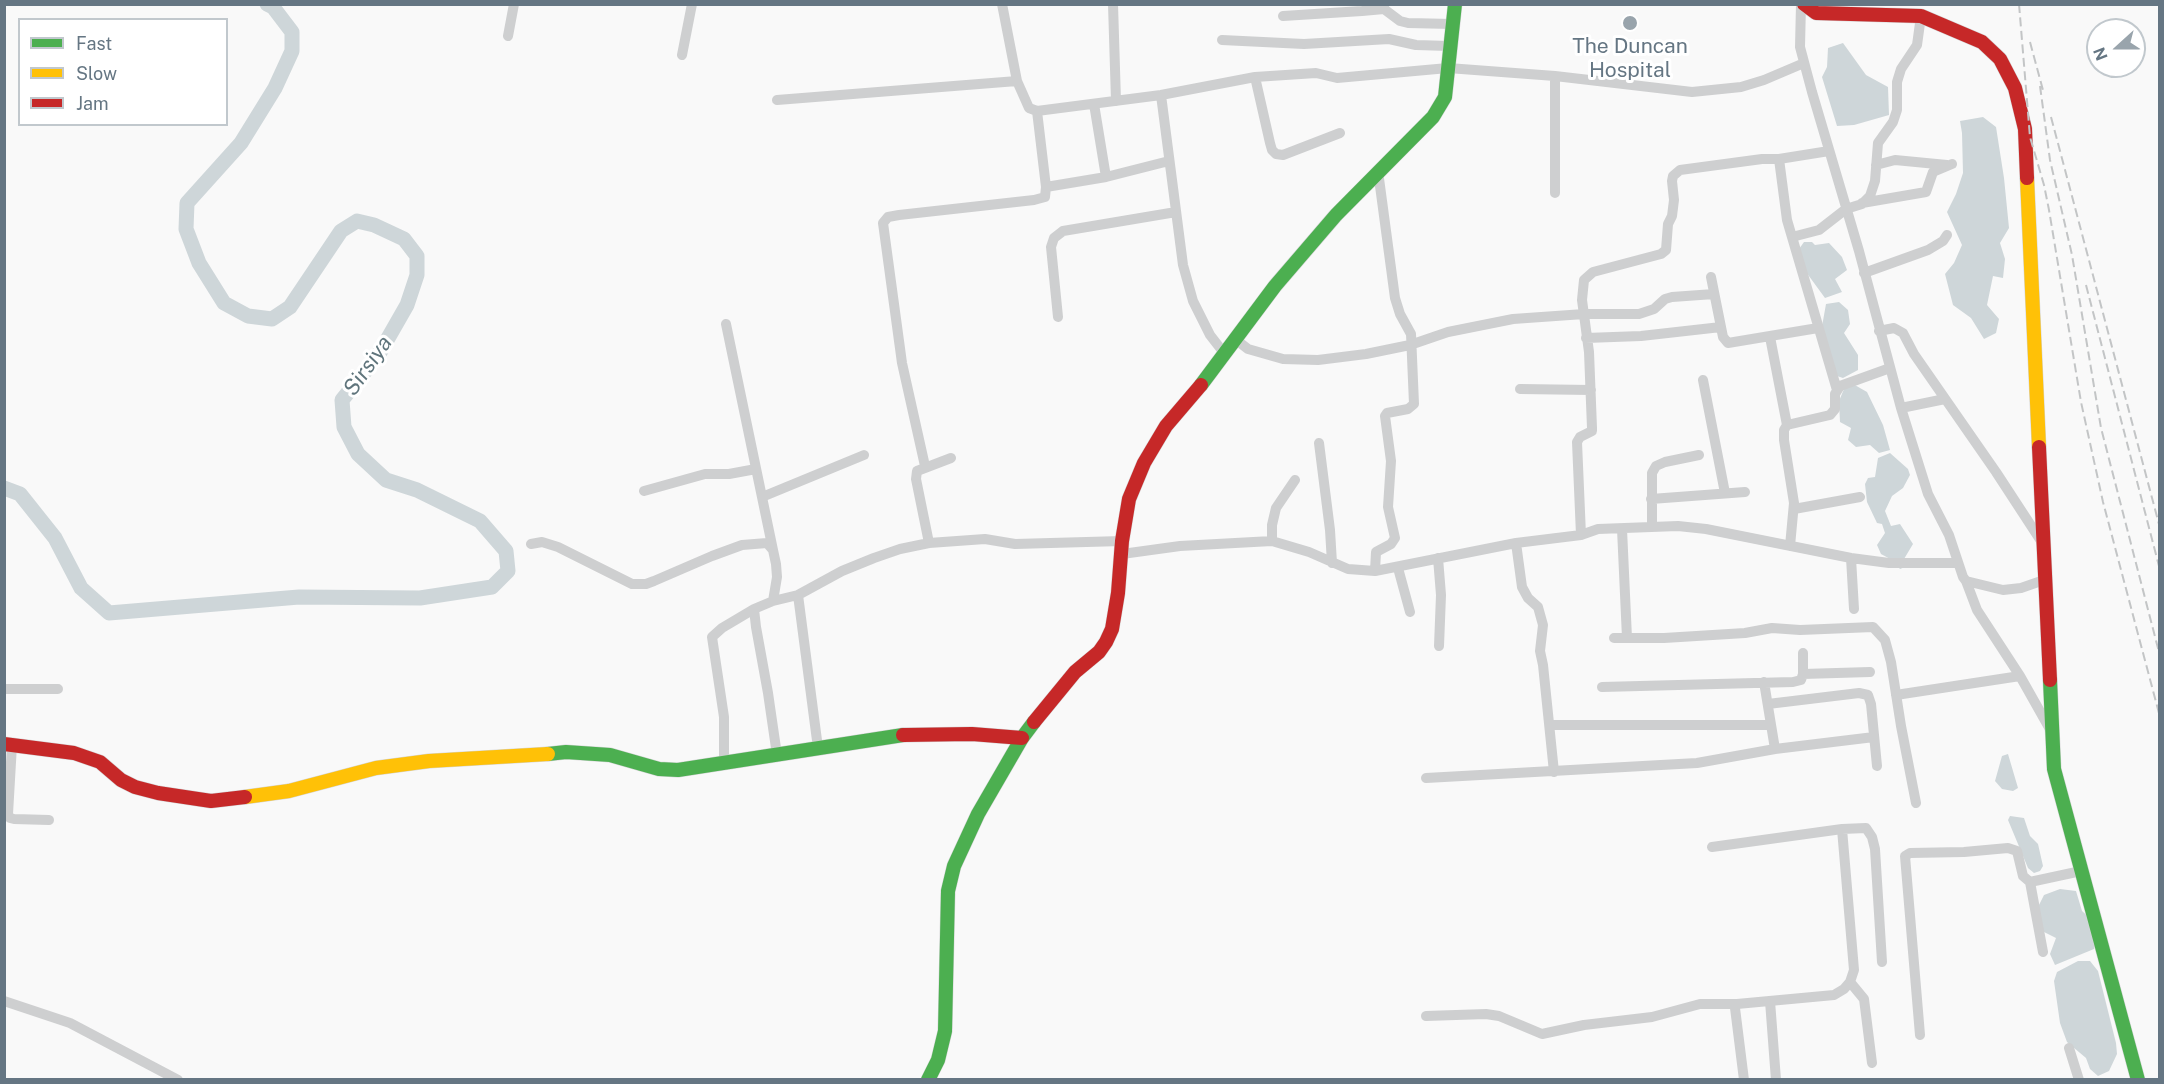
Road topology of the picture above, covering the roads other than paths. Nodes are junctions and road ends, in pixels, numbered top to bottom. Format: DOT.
graph roads {
  1 [pos="514,4"];
  2 [pos="692,4"];
  3 [pos="1002,4"];
  4 [pos="1113,4"];
  5 [pos="1455,4"];
  6 [pos="1803,4"];
  7 [pos="1384,7"];
  8 [pos="1283,16"];
  9 [pos="1921,16"];
  10 [pos="1452,24"];
  11 [pos="508,36"];
  12 [pos="1222,40"];
  13 [pos="1449,46"];
  14 [pos="682,55"];
  15 [pos="1804,63"];
  16 [pos="1448,68"];
  17 [pos="1555,76"];
  18 [pos="1255,77"];
  19 [pos="1017,81"];
  20 [pos="1161,95"];
  21 [pos="777,100"];
  22 [pos="1116,100"];
  23 [pos="1094,104"];
  24 [pos="1037,111"];
  25 [pos="1340,133"];
  26 [pos="1829,151"];
  27 [pos="1779,159"];
  28 [pos="1169,161"];
  29 [pos="1876,165"];
  30 [pos="1378,171"];
  31 [pos="1106,177"];
  32 [pos="1046,187"];
  33 [pos="1555,193"];
  34 [pos="1862,204"];
  35 [pos="1846,209"];
  36 [pos="1176,212"];
  37 [pos="1947,235"];
  38 [pos="1792,237"];
  39 [pos="1864,273"];
  40 [pos="1711,277"];
  41 [pos="1714,294"];
  42 [pos="1584,314"];
  43 [pos="1058,317"];
  44 [pos="726,324"];
  45 [pos="1721,327"];
  46 [pos="1818,328"];
  47 [pos="1880,331"];
  48 [pos="1770,337"];
  49 [pos="1586,338"];
  50 [pos="1234,339"];
  51 [pos="1410,345"];
  52 [pos="1224,353"];
  53 [pos="1890,368"];
  54 [pos="1703,380"];
  55 [pos="1521,389"];
  56 [pos="1591,390"];
  57 [pos="1837,390"];
  58 [pos="1945,399"];
  59 [pos="1901,408"];
  60 [pos="1786,425"];
  61 [pos="1319,443"];
  62 [pos="864,455"];
  63 [pos="1698,455"];
  64 [pos="951,458"];
  65 [pos="925,466"];
  66 [pos="756,470"];
  67 [pos="1294,480"];
  68 [pos="644,491"];
  69 [pos="1745,492"];
  70 [pos="1725,493"];
  71 [pos="762,497"];
  72 [pos="1860,497"];
  73 [pos="1652,499"];
  74 [pos="1794,509"];
  75 [pos="1652,526"];
  76 [pos="1622,529"];
  77 [pos="1581,535"];
  78 [pos="1272,541"];
  79 [pos="929,543"];
  80 [pos="1516,543"];
  81 [pos="531,544"];
  82 [pos="2043,544"];
  83 [pos="1790,546"];
  84 [pos="1122,548"];
  85 [pos="773,550"];
  86 [pos="1438,558"];
  87 [pos="1851,558"];
  88 [pos="1332,563"];
  89 [pos="1958,563"];
  90 [pos="1398,568"];
  91 [pos="1375,571"];
  92 [pos="2044,580"];
  93 [pos="1966,581"];
  94 [pos="798,595"];
  95 [pos="773,601"];
  96 [pos="754,609"];
  97 [pos="1854,609"];
  98 [pos="1410,612"];
  99 [pos="1614,638"];
  100 [pos="1627,638"];
  101 [pos="1439,646"];
  102 [pos="1803,652"];
  103 [pos="1870,672"];
  104 [pos="1803,674"];
  105 [pos="2020,676"];
  106 [pos="1764,682"];
  107 [pos="1602,687"];
  108 [pos="58,688"];
  109 [pos="4,689"];
  110 [pos="1896,695"];
  111 [pos="1768,704"];
  112 [pos="1550,725"];
  113 [pos="1771,725"];
  114 [pos="2053,734"];
  115 [pos="1874,737"];
  116 [pos="1022,738"];
  117 [pos="8,745"];
  118 [pos="818,748"];
  119 [pos="1775,749"];
  120 [pos="777,755"];
  121 [pos="724,763"];
  122 [pos="1877,766"];
  123 [pos="1554,772"];
  124 [pos="1426,778"];
  125 [pos="1916,803"];
  126 [pos="49,820"];
  127 [pos="1842,829"];
  128 [pos="1712,847"];
  129 [pos="2081,871"];
  130 [pos="2030,882"];
  131 [pos="2043,952"];
  132 [pos="1882,962"];
  133 [pos="1850,982"];
  134 [pos="4,1001"];
  135 [pos="1770,1001"];
  136 [pos="1737,1004"];
  137 [pos="1426,1016"];
  138 [pos="1920,1035"];
  139 [pos="2069,1048"];
  140 [pos="1872,1063"];
  141 [pos="2134,1079"];
  142 [pos="178,1080"];
  143 [pos="928,1080"];
  144 [pos="1744,1080"];
  145 [pos="1776,1080"];
  146 [pos="2079,1080"];
  1 -- 11 [label="street"];
  2 -- 14 [label="street"];
  3 -- 19 [label="street"];
  4 -- 22 [label="street"];
  5 -- 10 [label="street"];
  6 -- 9 [label="street"];
  6 -- 15 [label="street"];
  7 -- 8 [label="street"];
  7 -- 10 [label="street"];
  9 -- 29 [label="street"];
  9 -- 82 [label="street"];
  10 -- 13 [label="street"];
  12 -- 13 [label="street"];
  13 -- 16 [label="street"];
  15 -- 17 [label="street"];
  15 -- 26 [label="street"];
  16 -- 17 [label="street"];
  16 -- 18 [label="street"];
  16 -- 30 [label="street"];
  17 -- 33 [label="street"];
  18 -- 20 [label="street"];
  18 -- 25 [label="street"];
  19 -- 21 [label="street"];
  19 -- 24 [label="street"];
  20 -- 22 [label="street"];
  20 -- 28 [label="street"];
  22 -- 23 [label="street"];
  23 -- 24 [label="street"];
  23 -- 31 [label="street"];
  24 -- 32 [label="street"];
  26 -- 27 [label="street"];
  26 -- 35 [label="street"];
  27 -- 38 [label="street"];
  27 -- 42 [label="street"];
  28 -- 31 [label="street"];
  28 -- 36 [label="street"];
  29 -- 34 [label="street"];
  29 -- 34 [label="street"];
  30 -- 50 [label="street"];
  30 -- 51 [label="street"];
  31 -- 32 [label="street"];
  32 -- 65 [label="street"];
  34 -- 35 [label="street"];
  35 -- 38 [label="street"];
  35 -- 39 [label="street"];
  36 -- 43 [label="street"];
  36 -- 52 [label="street"];
  37 -- 39 [label="street"];
  38 -- 46 [label="street"];
  39 -- 47 [label="street"];
  40 -- 41 [label="street"];
  41 -- 42 [label="street"];
  41 -- 45 [label="street"];
  42 -- 49 [label="street"];
  42 -- 51 [label="street"];
  44 -- 66 [label="street"];
  45 -- 48 [label="street"];
  45 -- 49 [label="street"];
  46 -- 48 [label="street"];
  46 -- 57 [label="street"];
  47 -- 53 [label="street"];
  47 -- 58 [label="street"];
  48 -- 60 [label="street"];
  49 -- 56 [label="street"];
  50 -- 51 [label="street"];
  50 -- 52 [label="street"];
  51 -- 91 [label="street"];
  52 -- 84 [label="street"];
  53 -- 57 [label="street"];
  53 -- 59 [label="street"];
  54 -- 70 [label="street"];
  55 -- 56 [label="street"];
  56 -- 77 [label="street"];
  57 -- 60 [label="street"];
  58 -- 59 [label="street"];
  58 -- 82 [label="street"];
  59 -- 89 [label="street"];
  60 -- 74 [label="street"];
  61 -- 88 [label="street"];
  62 -- 71 [label="street"];
  63 -- 73 [label="street"];
  64 -- 65 [label="street"];
  65 -- 79 [label="street"];
  66 -- 68 [label="street"];
  66 -- 71 [label="street"];
  67 -- 78 [label="street"];
  69 -- 70 [label="street"];
  70 -- 73 [label="street"];
  71 -- 85 [label="street"];
  72 -- 74 [label="street"];
  73 -- 75 [label="street"];
  74 -- 83 [label="street"];
  75 -- 76 [label="street"];
  75 -- 83 [label="street"];
  76 -- 77 [label="street"];
  76 -- 100 [label="street"];
  77 -- 80 [label="street"];
  78 -- 84 [label="street"];
  78 -- 88 [label="street"];
  79 -- 84 [label="street"];
  79 -- 94 [label="street"];
  80 -- 86 [label="street"];
  80 -- 112 [label="street"];
  81 -- 85 [label="street"];
  82 -- 92 [label="street"];
  83 -- 87 [label="street"];
  84 -- 116 [label="street"];
  85 -- 95 [label="street"];
  86 -- 90 [label="street"];
  86 -- 101 [label="street"];
  87 -- 89 [label="street"];
  87 -- 97 [label="street"];
  88 -- 91 [label="street"];
  89 -- 93 [label="street"];
  90 -- 91 [label="street"];
  90 -- 98 [label="street"];
  92 -- 93 [label="street"];
  92 -- 114 [label="street"];
  93 -- 105 [label="street"];
  94 -- 95 [label="street"];
  94 -- 118 [label="street"];
  95 -- 96 [label="street"];
  96 -- 120 [label="street"];
  96 -- 121 [label="street"];
  99 -- 100 [label="street"];
  100 -- 110 [label="street"];
  102 -- 104 [label="street"];
  103 -- 104 [label="street"];
  104 -- 106 [label="street"];
  105 -- 110 [label="street"];
  105 -- 114 [label="street"];
  106 -- 107 [label="street"];
  106 -- 111 [label="street"];
  108 -- 109 [label="street"];
  110 -- 125 [label="street"];
  111 -- 113 [label="street"];
  111 -- 115 [label="street"];
  112 -- 113 [label="street"];
  112 -- 123 [label="street"];
  113 -- 119 [label="street"];
  114 -- 129 [label="street"];
  115 -- 119 [label="street"];
  115 -- 122 [label="street"];
  116 -- 118 [label="street"];
  116 -- 143 [label="street"];
  117 -- 121 [label="street"];
  117 -- 126 [label="street"];
  118 -- 120 [label="street"];
  119 -- 123 [label="street"];
  120 -- 121 [label="street"];
  123 -- 124 [label="street"];
  127 -- 128 [label="street"];
  127 -- 132 [label="street"];
  127 -- 133 [label="street"];
  129 -- 130 [label="street"];
  129 -- 141 [label="street"];
  130 -- 131 [label="street"];
  130 -- 138 [label="street"];
  133 -- 135 [label="street"];
  133 -- 140 [label="street"];
  134 -- 142 [label="street"];
  135 -- 136 [label="street"];
  135 -- 145 [label="street"];
  136 -- 137 [label="street"];
  136 -- 144 [label="street"];
  139 -- 146 [label="street"];
}
